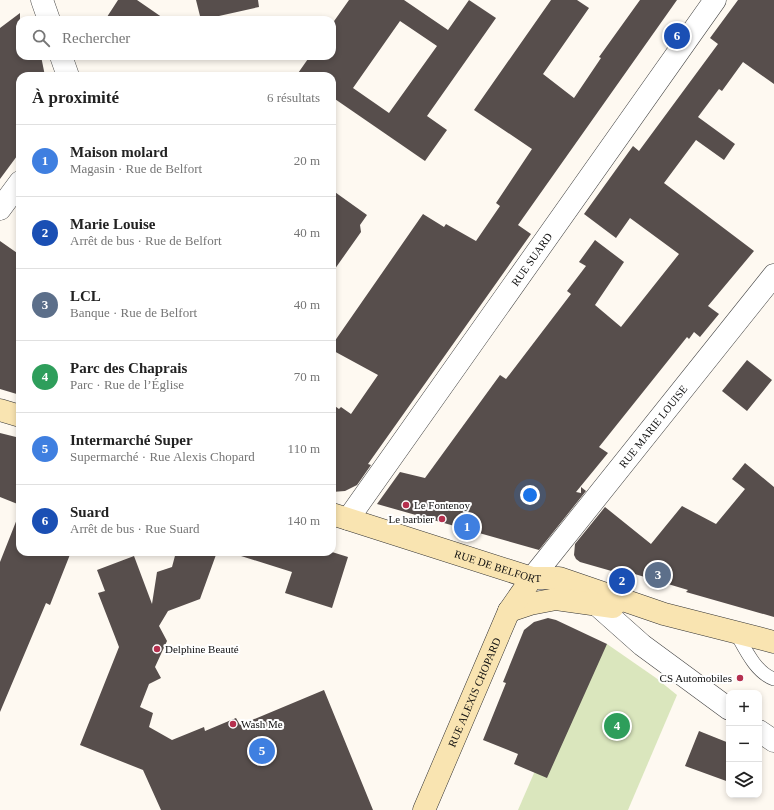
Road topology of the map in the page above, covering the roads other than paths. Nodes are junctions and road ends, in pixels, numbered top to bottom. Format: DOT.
graph roads {
  1 [pos="42,0"];
  2 [pos="715,0"];
  3 [pos="48,16"];
  4 [pos="62,60"];
  5 [pos="67,72"];
  6 [pos="16,187"];
  7 [pos="0,209"];
  8 [pos="774,275"];
  9 [pos="0,410"];
  10 [pos="16,415"];
  11 [pos="340,516"];
  12 [pos="532,578"];
  13 [pos="597,605"];
  14 [pos="509,611"];
  15 [pos="664,614"];
  16 [pos="736,633"];
  17 [pos="774,642"];
  18 [pos="774,679"];
  19 [pos="726,707"];
  20 [pos="762,732"];
  21 [pos="774,742"];
  22 [pos="424,810"];
  1 -- 3 [label="street"];
  2 -- 11 [label="street, RUE SUARD"];
  4 -- 5 [label="street"];
  6 -- 7 [label="street"];
  8 -- 12 [label="street, RUE MARIE LOUISE"];
  9 -- 10 [label="main road"];
  11 -- 12 [label="main road, RUE DE BELFORT"];
  12 -- 14 [label="main road, RUE ALEXIS CHOPARD"];
  12 -- 15 [label="main road, RUE DE BELFORT"];
  13 -- 14 [label="main road, RUE DE BELFORT"];
  13 -- 15 [label="main road, RUE DE BELFORT"];
  13 -- 19 [label="street"];
  14 -- 22 [label="main road, RUE ALEXIS CHOPARD"];
  15 -- 16 [label="main road, RUE DE BELFORT"];
  16 -- 17 [label="main road, RUE DE BELFORT"];
  16 -- 18 [label="lane"];
  20 -- 21 [label="street"];
}
